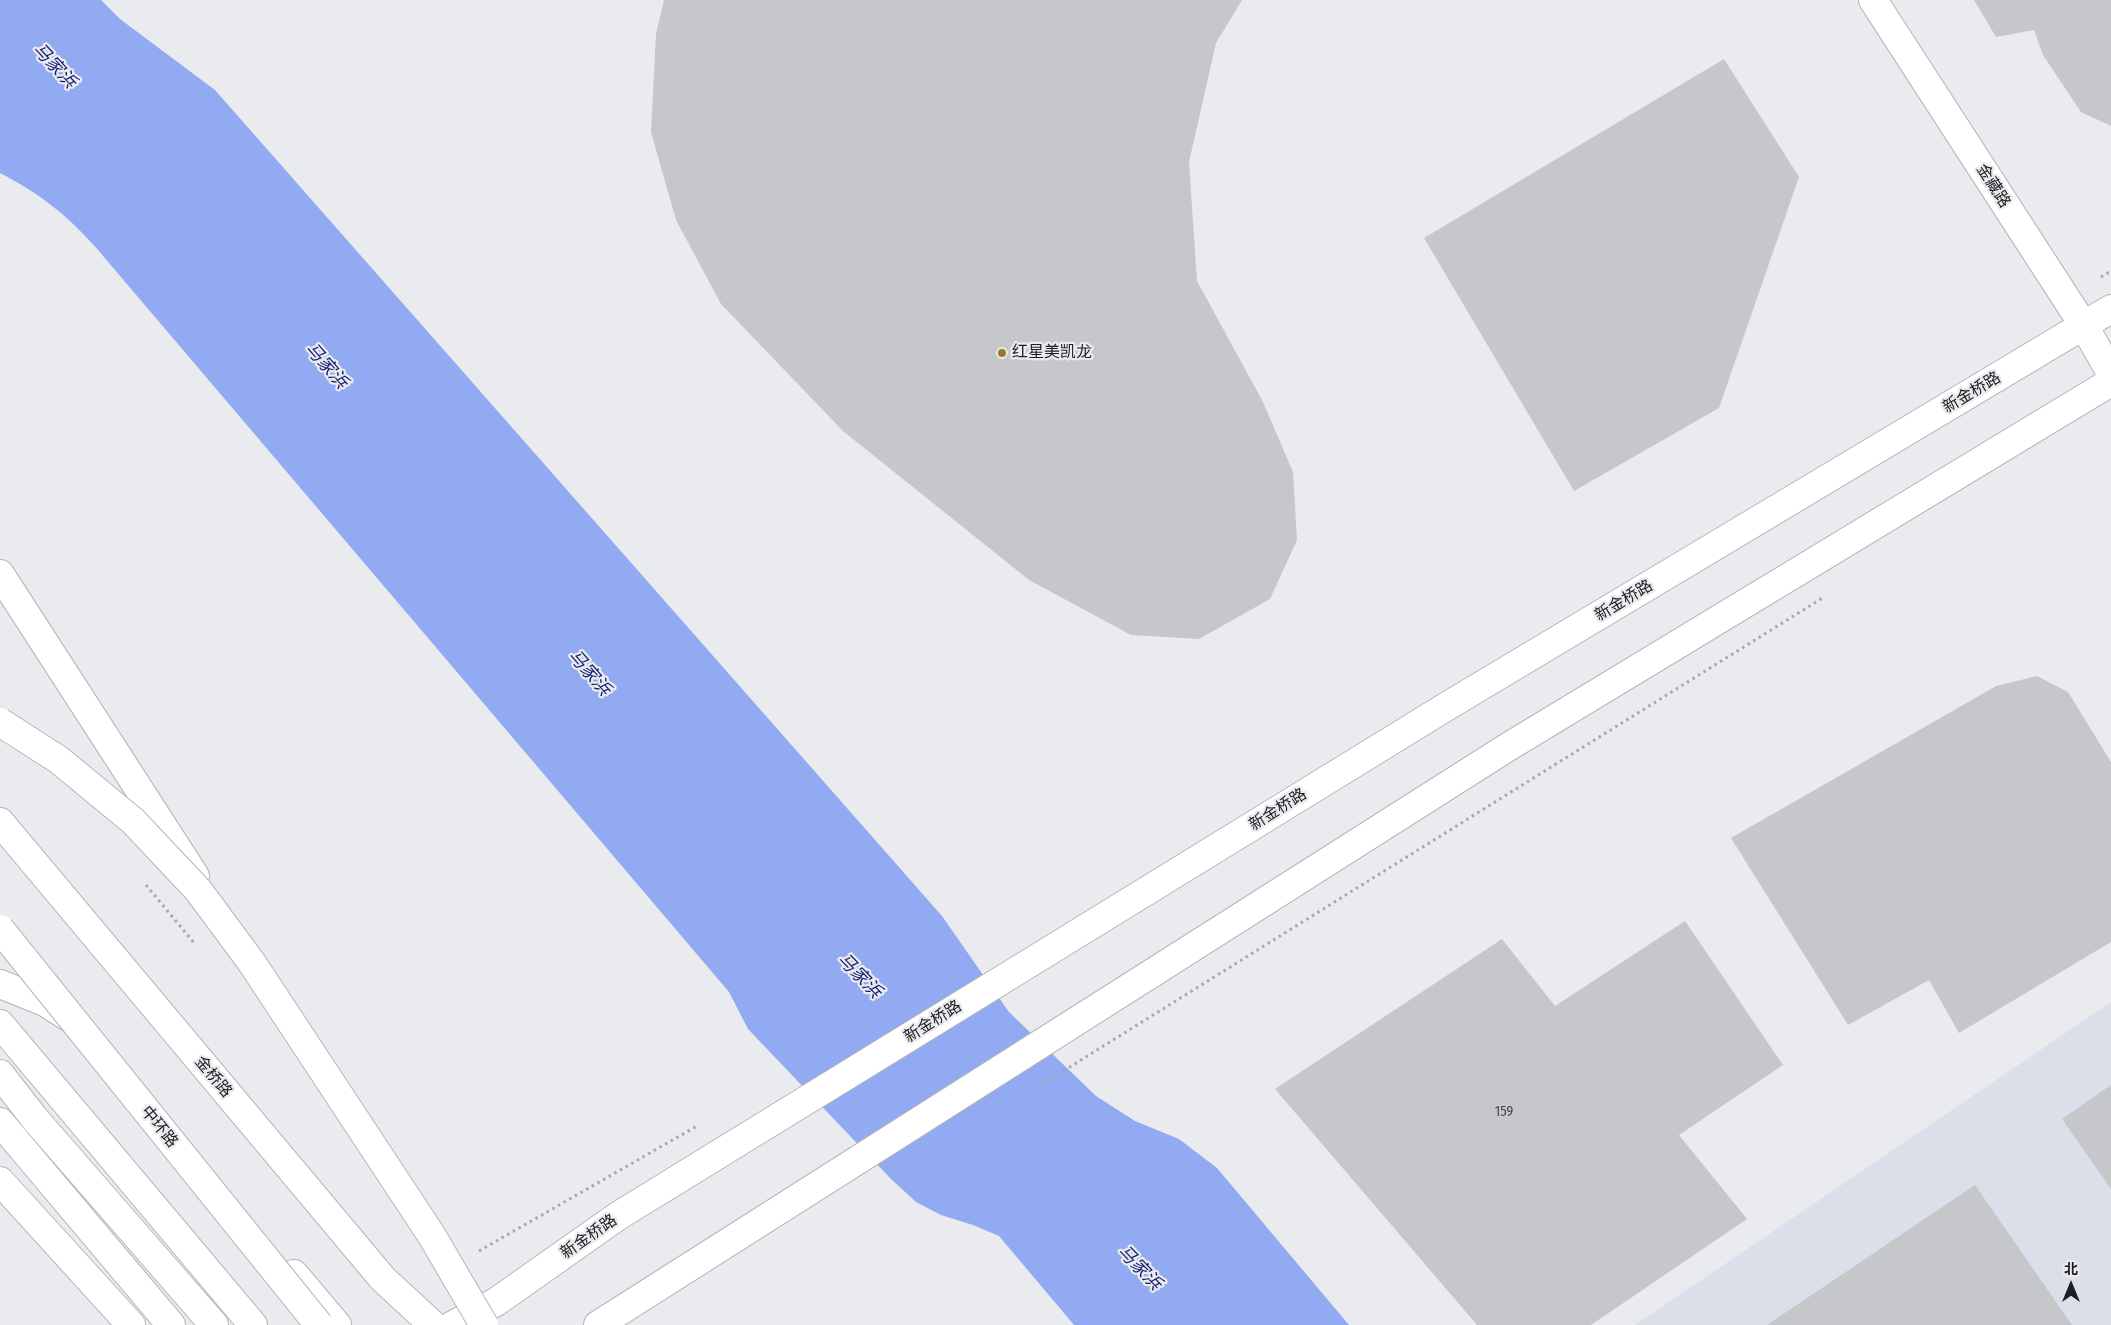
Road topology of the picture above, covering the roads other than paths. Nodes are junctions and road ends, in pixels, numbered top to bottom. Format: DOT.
graph roads {
  1 [pos="1874,0"];
  2 [pos="2111,310"];
  3 [pos="2084,326"];
  4 [pos="2111,373"];
  5 [pos="2111,382"];
  6 [pos="0,574"];
  7 [pos="0,722"];
  8 [pos="0,822"];
  9 [pos="0,930"];
  10 [pos="252,963"];
  11 [pos="0,984"];
  12 [pos="0,1024"];
  13 [pos="0,1074"];
  14 [pos="0,1122"];
  15 [pos="0,1181"];
  16 [pos="93,1186"];
  17 [pos="131,1325"];
  18 [pos="171,1325"];
  19 [pos="196,1325"];
  20 [pos="214,1325"];
  21 [pos="253,1325"];
  22 [pos="318,1325"];
  23 [pos="338,1325"];
  24 [pos="433,1325"];
  25 [pos="453,1325"];
  26 [pos="484,1325"];
  27 [pos="598,1325"];
  1 -- 3 [label="main road, 金藏路"];
  2 -- 3 [label="main road, 新金桥路"];
  3 -- 4 [label="main road, 金藏路"];
  3 -- 25 [label="main road, 新金桥路"];
  5 -- 27 [label="main road"];
  6 -- 10 [label="main road, bridge"];
  7 -- 10 [label="main road, bridge"];
  8 -- 24 [label="main road, 金桥路"];
  9 -- 22 [label="main road, 中环路, bridge"];
  10 -- 26 [label="main road, bridge"];
  11 -- 23 [label="main road"];
  12 -- 21 [label="main road"];
  13 -- 16 [label="main road"];
  14 -- 18 [label="main road"];
  15 -- 17 [label="main road"];
  16 -- 19 [label="main road"];
  16 -- 20 [label="main road"];
}
